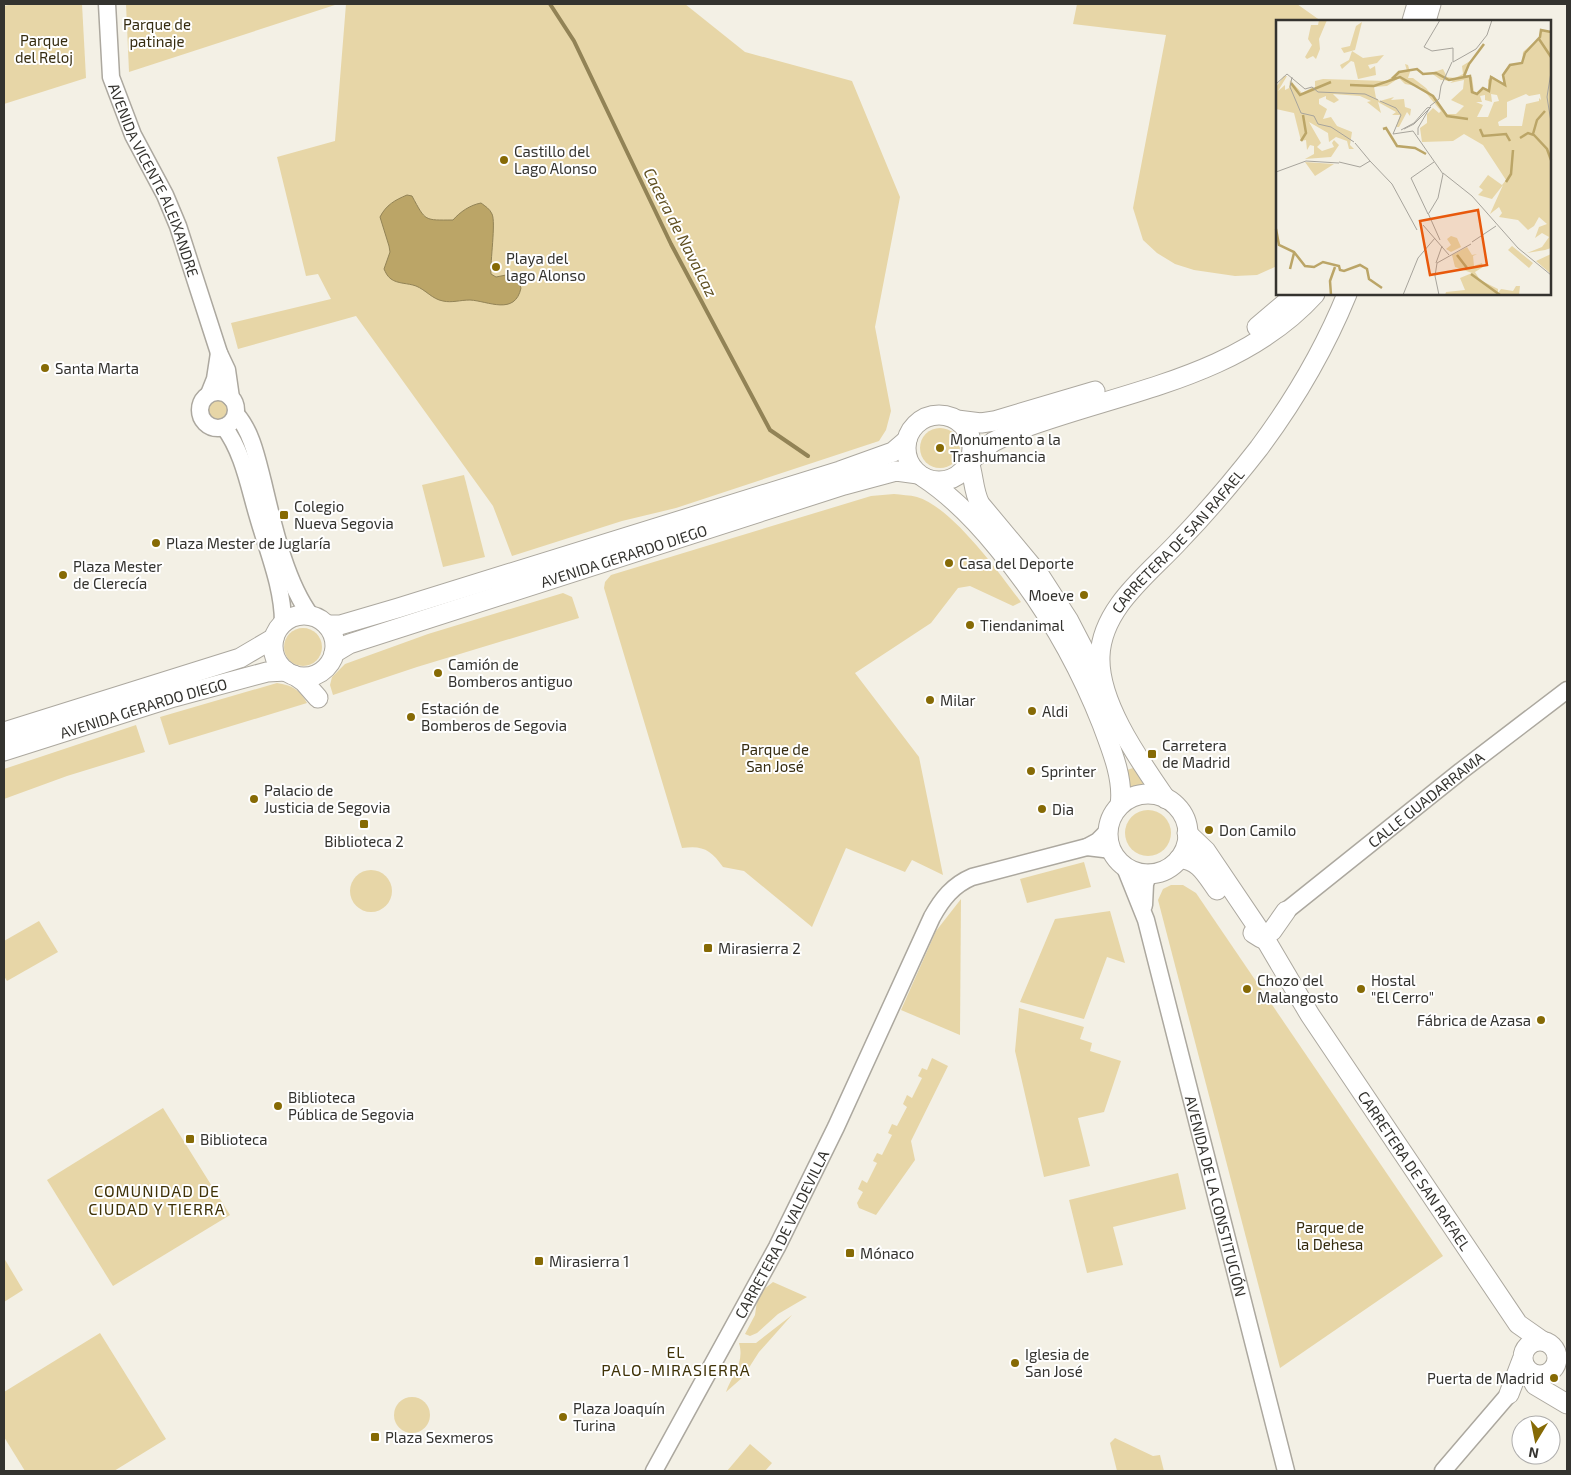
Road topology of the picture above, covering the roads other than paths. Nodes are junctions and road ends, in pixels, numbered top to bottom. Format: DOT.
graph roads {
  1 [pos="107,4"];
  2 [pos="1417,4"];
  3 [pos="1431,4"];
  4 [pos="1412,20"];
  5 [pos="1426,20"];
  6 [pos="1295,295"];
  7 [pos="1314,295"];
  8 [pos="1346,295"];
  9 [pos="219,353"];
  10 [pos="209,394"];
  11 [pos="231,398"];
  12 [pos="236,414"];
  13 [pos="957,420"];
  14 [pos="224,427"];
  15 [pos="907,440"];
  16 [pos="969,462"];
  17 [pos="921,475"];
  18 [pos="311,616"];
  19 [pos="327,626"];
  20 [pos="279,631"];
  21 [pos="330,660"];
  22 [pos="290,673"];
  23 [pos="1567,690"];
  24 [pos="1109,701"];
  25 [pos="4,732"];
  26 [pos="4,751"];
  27 [pos="1166,798"];
  28 [pos="1120,805"];
  29 [pos="1108,831"];
  30 [pos="1087,847"];
  31 [pos="1112,850"];
  32 [pos="1191,857"];
  33 [pos="1124,865"];
  34 [pos="1149,873"];
  35 [pos="1146,920"];
  36 [pos="1276,925"];
  37 [pos="1310,1015"];
  38 [pos="1518,1324"];
  39 [pos="1553,1342"];
  40 [pos="1567,1359"];
  41 [pos="1567,1369"];
  42 [pos="1526,1376"];
  43 [pos="1567,1404"];
  44 [pos="654,1471"];
  45 [pos="1286,1471"];
  46 [pos="1443,1471"];
  1 -- 9 [label="street, AVENIDA VICENTE ALEIXANDRE"];
  2 -- 4 [label="main road"];
  3 -- 5 [label="main road"];
  6 -- 13 [label="main road"];
  7 -- 16 [label="main road"];
  8 -- 24 [label="main road, CARRETERA DE SAN RAFAEL"];
  9 -- 10 [label="street, AVENIDA VICENTE ALEIXANDRE"];
  9 -- 11 [label="street, AVENIDA VICENTE ALEIXANDRE"];
  10 -- 11 [label="street"];
  10 -- 14 [label="street"];
  11 -- 12 [label="street"];
  12 -- 14 [label="street"];
  12 -- 18 [label="street"];
  13 -- 15 [label="main road"];
  13 -- 16 [label="main road"];
  14 -- 20 [label="street"];
  15 -- 17 [label="main road"];
  15 -- 19 [label="main road, AVENIDA GERARDO DIEGO"];
  16 -- 17 [label="main road"];
  16 -- 24 [label="main road"];
  17 -- 21 [label="main road, AVENIDA GERARDO DIEGO"];
  17 -- 28 [label="main road"];
  18 -- 19 [label="main road"];
  18 -- 20 [label="main road, AVENIDA GERARDO DIEGO"];
  19 -- 21 [label="main road"];
  20 -- 22 [label="main road"];
  20 -- 25 [label="main road, AVENIDA GERARDO DIEGO"];
  21 -- 22 [label="main road"];
  22 -- 26 [label="main road, AVENIDA GERARDO DIEGO"];
  23 -- 36 [label="street, CALLE GUADARRAMA"];
  24 -- 27 [label="main road, CARRETERA DE SAN RAFAEL"];
  27 -- 28 [label="main road"];
  27 -- 32 [label="main road, CARRETERA DE SAN RAFAEL"];
  28 -- 29 [label="main road"];
  29 -- 30 [label="street"];
  29 -- 31 [label="main road"];
  30 -- 31 [label="street"];
  30 -- 44 [label="street, CARRETERA DE VALDEVILLA"];
  31 -- 33 [label="main road"];
  32 -- 34 [label="main road"];
  32 -- 36 [label="main road, CARRETERA DE SAN RAFAEL"];
  32 -- 36 [label="main road"];
  32 -- 37 [label="main road, CARRETERA DE SAN RAFAEL"];
  33 -- 34 [label="main road"];
  33 -- 35 [label="street, AVENIDA DE LA CONSTITUCIÓN"];
  34 -- 35 [label="street, AVENIDA DE LA CONSTITUCIÓN"];
  35 -- 45 [label="street, AVENIDA DE LA CONSTITUCIÓN"];
  36 -- 37 [label="main road, CARRETERA DE SAN RAFAEL"];
  37 -- 38 [label="main road, CARRETERA DE SAN RAFAEL"];
  38 -- 39 [label="main road, CARRETERA DE SAN RAFAEL"];
  38 -- 42 [label="main road, CARRETERA DE SAN RAFAEL"];
  39 -- 42 [label="main road"];
  39 -- 42 [label="main road"];
  40 -- 41 [label="main road"];
  42 -- 43 [label="main road"];
  42 -- 46 [label="street"];
}
